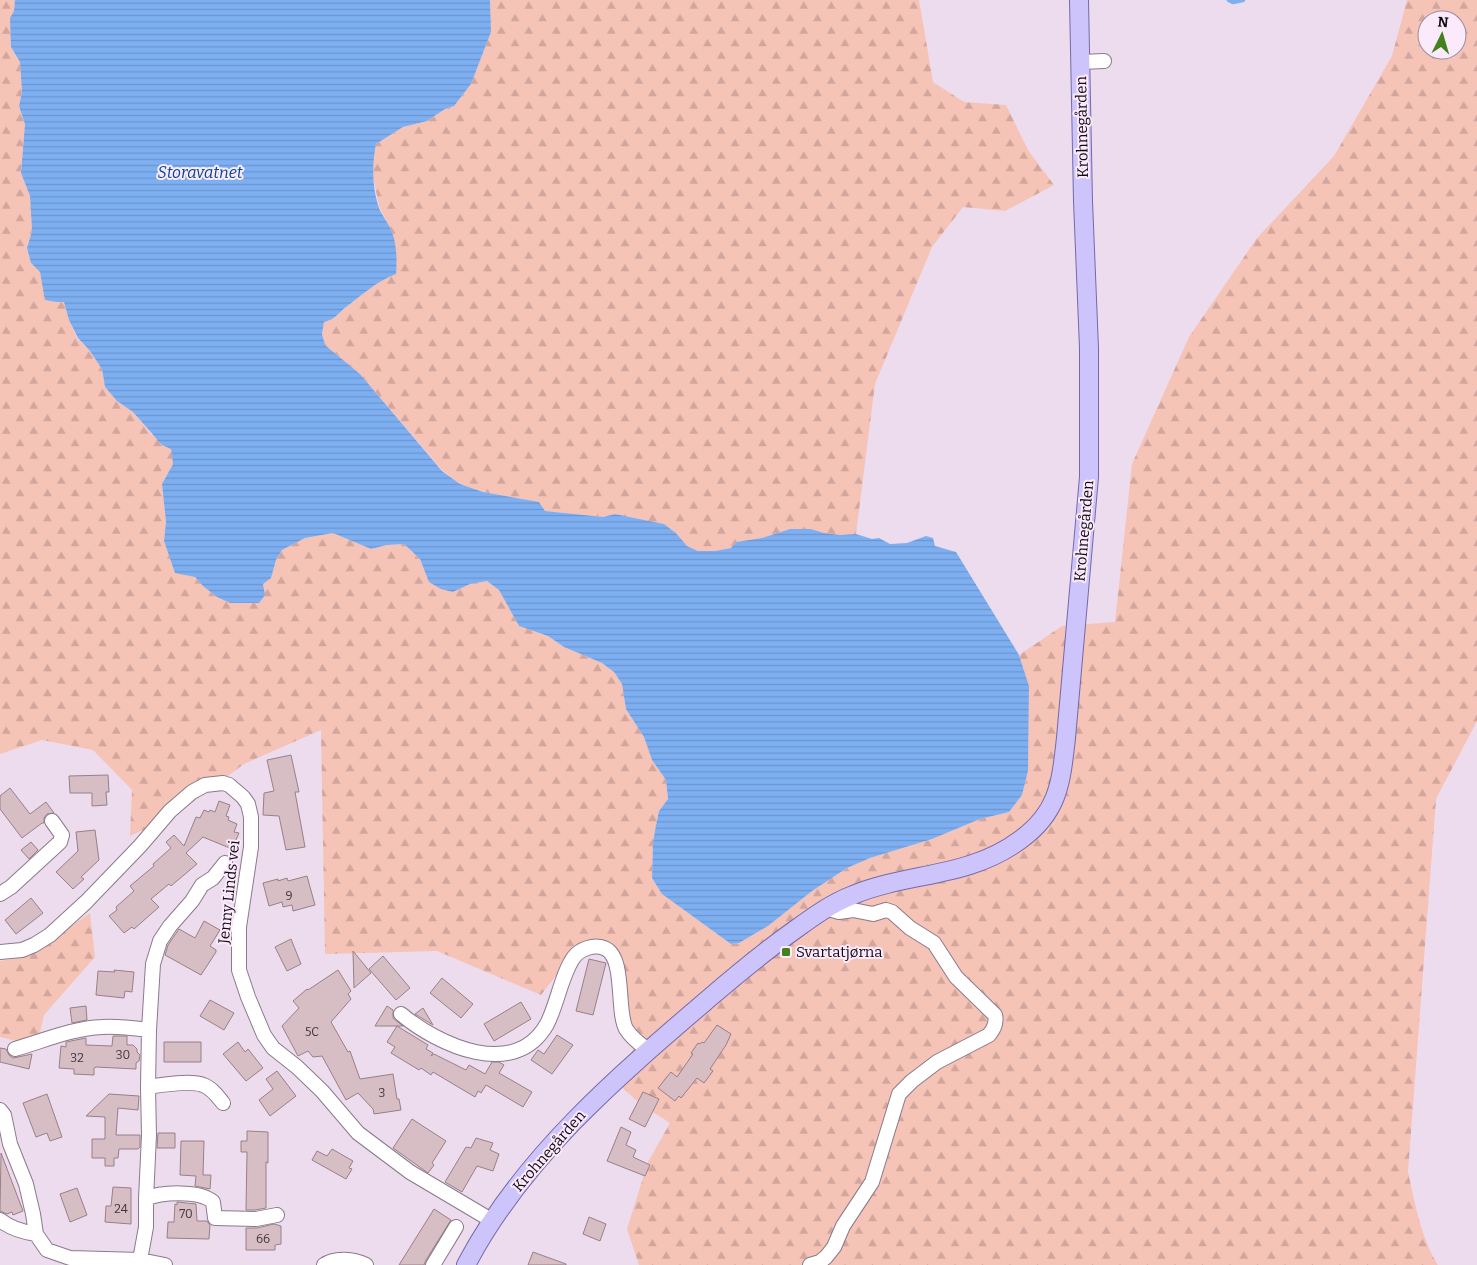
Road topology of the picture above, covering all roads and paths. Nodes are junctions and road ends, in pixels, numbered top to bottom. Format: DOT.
graph roads {
  1 [pos="1079,0"];
  2 [pos="1104,61"];
  3 [pos="1081,62"];
  4 [pos="52,821"];
  5 [pos="225,863"];
  6 [pos="0,894"];
  7 [pos="826,908"];
  8 [pos="0,952"];
  9 [pos="401,1014"];
  10 [pos="149,1030"];
  11 [pos="15,1049"];
  12 [pos="648,1050"];
  13 [pos="148,1087"];
  14 [pos="223,1103"];
  15 [pos="0,1110"];
  16 [pos="146,1199"];
  17 [pos="277,1215"];
  18 [pos="0,1220"];
  19 [pos="491,1220"];
  20 [pos="456,1227"];
  21 [pos="36,1234"];
  22 [pos="140,1260"];
  23 [pos="95,1262"];
  24 [pos="164,1265"];
  25 [pos="324,1265"];
  26 [pos="366,1265"];
  27 [pos="434,1265"];
  28 [pos="466,1265"];
  29 [pos="810,1265"];
  1 -- 3 [label="main road, Krohnegården"];
  2 -- 3 [label="street"];
  3 -- 7 [label="main road, Krohnegården"];
  4 -- 6 [label="street"];
  5 -- 10 [label="street"];
  7 -- 12 [label="main road, Krohnegården"];
  7 -- 29 [label="street"];
  8 -- 19 [label="street, Jenny Linds vei"];
  9 -- 12 [label="street"];
  10 -- 11 [label="street"];
  10 -- 13 [label="street"];
  12 -- 19 [label="main road, Krohnegården"];
  13 -- 14 [label="street"];
  13 -- 16 [label="street"];
  15 -- 21 [label="street"];
  16 -- 17 [label="street"];
  16 -- 22 [label="street"];
  18 -- 21 [label="street"];
  19 -- 28 [label="main road, Krohnegården"];
  20 -- 27 [label="street"];
  21 -- 23 [label="street"];
  22 -- 23 [label="street"];
  22 -- 24 [label="street"];
  25 -- 26 [label="street"];
}
